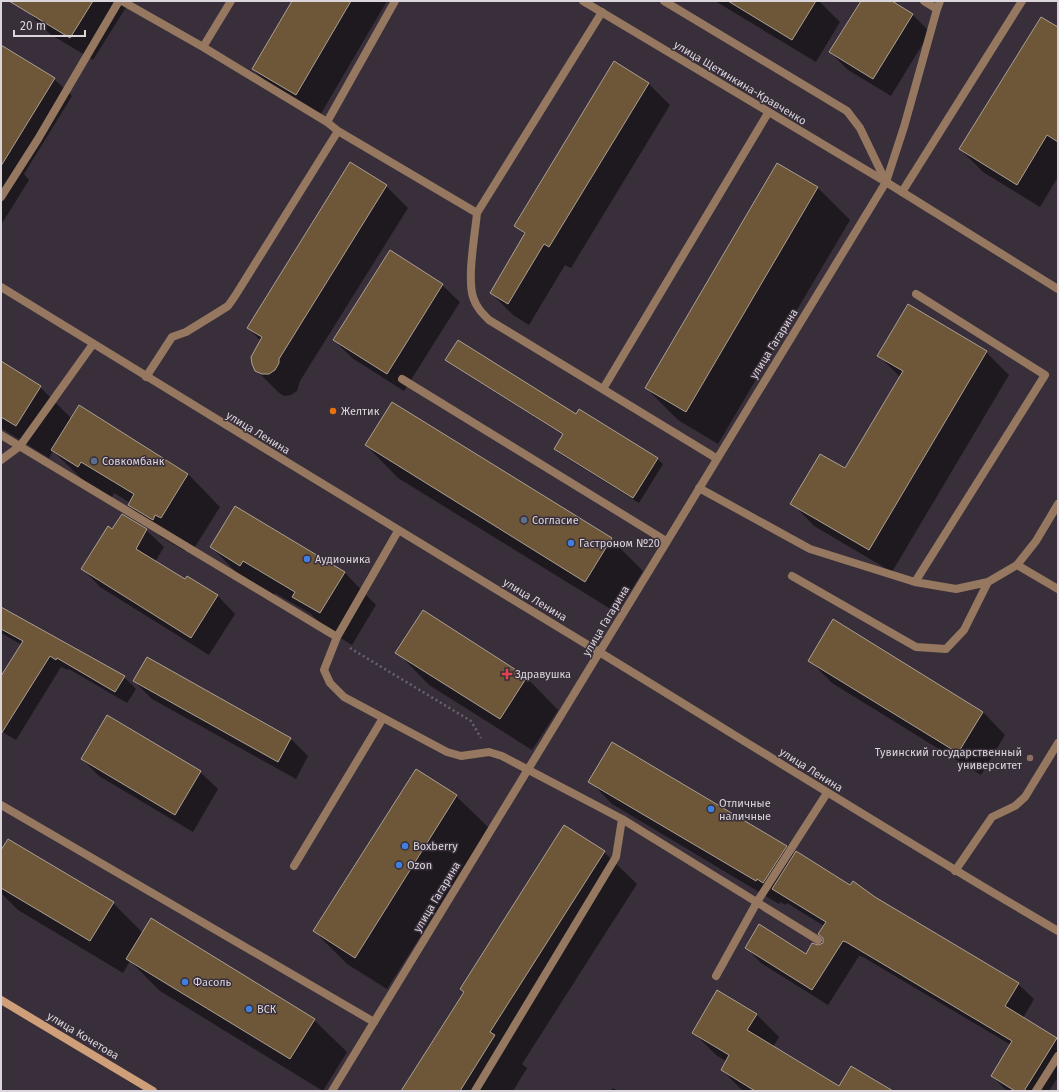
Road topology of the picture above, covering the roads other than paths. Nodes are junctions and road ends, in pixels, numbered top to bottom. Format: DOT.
graph roads {
  1 [pos="121,1"];
  2 [pos="231,1"];
  3 [pos="395,1"];
  4 [pos="583,1"];
  5 [pos="664,1"];
  6 [pos="924,1"];
  7 [pos="1022,1"];
  8 [pos="939,5"];
  9 [pos="602,12"];
  10 [pos="203,47"];
  11 [pos="768,113"];
  12 [pos="327,122"];
  13 [pos="338,131"];
  14 [pos="886,182"];
  15 [pos="902,192"];
  16 [pos="1,197"];
  17 [pos="477,212"];
  18 [pos="1,287"];
  19 [pos="1058,289"];
  20 [pos="916,294"];
  21 [pos="93,344"];
  22 [pos="146,377"];
  23 [pos="402,379"];
  24 [pos="603,389"];
  25 [pos="1,435"];
  26 [pos="20,446"];
  27 [pos="716,458"];
  28 [pos="1,460"];
  29 [pos="699,488"];
  30 [pos="1058,504"];
  31 [pos="398,531"];
  32 [pos="666,541"];
  33 [pos="1017,565"];
  34 [pos="792,576"];
  35 [pos="915,582"];
  36 [pos="988,582"];
  37 [pos="1058,589"];
  38 [pos="337,637"];
  39 [pos="600,652"];
  40 [pos="383,718"];
  41 [pos="1058,743"];
  42 [pos="527,771"];
  43 [pos="827,793"];
  44 [pos="1,805"];
  45 [pos="622,820"];
  46 [pos="294,866"];
  47 [pos="955,871"];
  48 [pos="757,902"];
  49 [pos="1058,931"];
  50 [pos="818,940"];
  51 [pos="716,976"];
  52 [pos="1,1000"];
  53 [pos="374,1022"];
  54 [pos="1058,1056"];
  55 [pos="153,1091"];
  56 [pos="332,1091"];
  57 [pos="475,1091"];
  58 [pos="1036,1091"];
  1 -- 10 [label="street"];
  1 -- 16 [label="street"];
  2 -- 10 [label="street"];
  3 -- 12 [label="street"];
  4 -- 9 [label="street, улица Щетинкина-Кравченко"];
  5 -- 14 [label="street"];
  6 -- 8 [label="street"];
  7 -- 15 [label="street"];
  8 -- 14 [label="street, улица Гагарина"];
  9 -- 11 [label="street, улица Щетинкина-Кравченко"];
  9 -- 17 [label="street"];
  10 -- 12 [label="street"];
  11 -- 14 [label="street, улица Щетинкина-Кравченко"];
  11 -- 24 [label="street"];
  12 -- 13 [label="street"];
  13 -- 17 [label="street"];
  13 -- 22 [label="street"];
  14 -- 15 [label="street, улица Щетинкина-Кравченко"];
  14 -- 27 [label="street, улица Гагарина"];
  15 -- 19 [label="street, улица Щетинкина-Кравченко"];
  17 -- 24 [label="street"];
  18 -- 21 [label="street, улица Ленина"];
  20 -- 35 [label="street"];
  21 -- 22 [label="street, улица Ленина"];
  21 -- 26 [label="street"];
  22 -- 31 [label="street, улица Ленина"];
  23 -- 32 [label="street"];
  24 -- 27 [label="street"];
  25 -- 26 [label="street"];
  26 -- 28 [label="street"];
  26 -- 38 [label="street"];
  27 -- 29 [label="street, улица Гагарина"];
  29 -- 32 [label="street, улица Гагарина"];
  29 -- 35 [label="street"];
  30 -- 33 [label="street"];
  31 -- 38 [label="street"];
  31 -- 39 [label="street, улица Ленина"];
  32 -- 39 [label="street, улица Гагарина"];
  33 -- 36 [label="street"];
  33 -- 37 [label="street"];
  34 -- 36 [label="street"];
  35 -- 36 [label="street"];
  38 -- 40 [label="street"];
  39 -- 42 [label="street, улица Гагарина"];
  39 -- 43 [label="street, улица Ленина"];
  40 -- 42 [label="street"];
  40 -- 46 [label="street"];
  41 -- 47 [label="street"];
  42 -- 45 [label="street"];
  42 -- 53 [label="street, улица Гагарина"];
  43 -- 47 [label="street, улица Ленина"];
  43 -- 48 [label="street"];
  44 -- 53 [label="street"];
  45 -- 48 [label="street"];
  45 -- 57 [label="street"];
  47 -- 49 [label="street, улица Ленина"];
  48 -- 50 [label="street"];
  48 -- 51 [label="street"];
  52 -- 55 [label="main road, улица Кочетова"];
  53 -- 56 [label="street, улица Гагарина"];
  54 -- 58 [label="street"];
}
